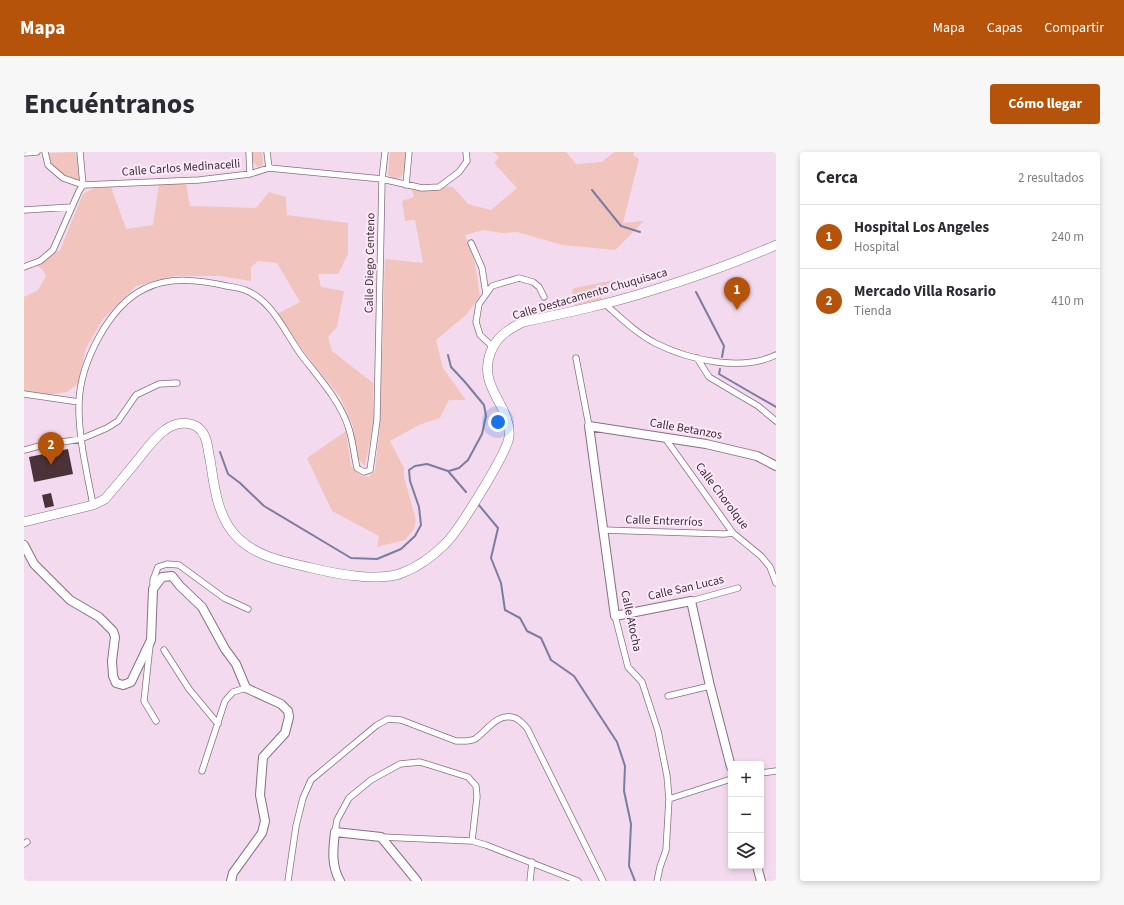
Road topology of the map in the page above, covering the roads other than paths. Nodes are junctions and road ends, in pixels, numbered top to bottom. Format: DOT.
graph roads {
  1 [pos="38,152"];
  2 [pos="45,152"];
  3 [pos="80,152"];
  4 [pos="249,152"];
  5 [pos="267,152"];
  6 [pos="385,152"];
  7 [pos="409,152"];
  8 [pos="466,152"];
  9 [pos="24,153"];
  10 [pos="268,168"];
  11 [pos="250,174"];
  12 [pos="382,179"];
  13 [pos="83,185"];
  14 [pos="406,185"];
  15 [pos="72,207"];
  16 [pos="24,210"];
  17 [pos="471,243"];
  18 [pos="775,246"];
  19 [pos="24,266"];
  20 [pos="486,294"];
  21 [pos="544,297"];
  22 [pos="605,304"];
  23 [pos="493,347"];
  24 [pos="776,355"];
  25 [pos="576,358"];
  26 [pos="697,358"];
  27 [pos="177,382"];
  28 [pos="24,394"];
  29 [pos="79,402"];
  30 [pos="776,421"];
  31 [pos="589,426"];
  32 [pos="665,438"];
  33 [pos="81,439"];
  34 [pos="24,450"];
  35 [pos="776,466"];
  36 [pos="93,505"];
  37 [pos="24,522"];
  38 [pos="603,530"];
  39 [pos="733,533"];
  40 [pos="24,545"];
  41 [pos="776,583"];
  42 [pos="738,588"];
  43 [pos="153,589"];
  44 [pos="691,601"];
  45 [pos="248,609"];
  46 [pos="616,616"];
  47 [pos="151,640"];
  48 [pos="164,650"];
  49 [pos="710,686"];
  50 [pos="246,688"];
  51 [pos="668,696"];
  52 [pos="156,721"];
  53 [pos="218,724"];
  54 [pos="729,761"];
  55 [pos="202,771"];
  56 [pos="776,771"];
  57 [pos="764,773"];
  58 [pos="728,780"];
  59 [pos="669,799"];
  60 [pos="335,832"];
  61 [pos="381,837"];
  62 [pos="472,841"];
  63 [pos="532,862"];
  64 [pos="758,869"];
  65 [pos="231,881"];
  66 [pos="288,881"];
  67 [pos="340,881"];
  68 [pos="417,881"];
  69 [pos="530,881"];
  70 [pos="578,881"];
  71 [pos="604,881"];
  72 [pos="657,881"];
  73 [pos="761,881"];
  1 -- 9 [label="street"];
  2 -- 13 [label="street, Calle Carlos Medinacelli"];
  3 -- 13 [label="street"];
  4 -- 11 [label="street"];
  5 -- 10 [label="street"];
  6 -- 12 [label="street, Calle Diego Centeno"];
  7 -- 14 [label="street"];
  8 -- 14 [label="street, Calle Carlos Medinacelli"];
  10 -- 11 [label="street, Calle Carlos Medinacelli"];
  10 -- 12 [label="street, Calle Carlos Medinacelli"];
  11 -- 13 [label="street, Calle Carlos Medinacelli"];
  12 -- 14 [label="street, Calle Carlos Medinacelli"];
  12 -- 29 [label="street, Calle Diego Centeno"];
  13 -- 15 [label="street"];
  15 -- 16 [label="street"];
  15 -- 19 [label="street"];
  17 -- 20 [label="street"];
  18 -- 22 [label="main road, Calle Destacamento Chuquisaca"];
  20 -- 21 [label="street"];
  20 -- 23 [label="street"];
  22 -- 23 [label="main road, Calle Destacamento Chuquisaca"];
  22 -- 26 [label="street"];
  23 -- 36 [label="main road, Calle Destacamento Chuquisaca"];
  24 -- 26 [label="street"];
  25 -- 31 [label="street, Calle Atocha"];
  26 -- 30 [label="street"];
  27 -- 33 [label="street"];
  28 -- 29 [label="street"];
  29 -- 33 [label="street"];
  31 -- 32 [label="street, Calle Betanzos"];
  31 -- 38 [label="street, Calle Atocha"];
  32 -- 35 [label="street, Calle Betanzos"];
  32 -- 39 [label="street, Calle Chorolque"];
  33 -- 34 [label="street"];
  33 -- 36 [label="street"];
  36 -- 37 [label="main road, Calle Destacamento Chuquisaca"];
  38 -- 39 [label="street, Calle Entrerríos"];
  38 -- 46 [label="street, Calle Atocha"];
  39 -- 41 [label="street, Calle Chorolque"];
  40 -- 47 [label="street"];
  42 -- 44 [label="street, Calle San Lucas"];
  43 -- 45 [label="street"];
  43 -- 47 [label="street"];
  43 -- 50 [label="street"];
  44 -- 46 [label="street, Calle San Lucas"];
  44 -- 49 [label="street"];
  46 -- 59 [label="street, Calle Atocha"];
  47 -- 52 [label="street"];
  48 -- 53 [label="street"];
  49 -- 51 [label="street"];
  49 -- 54 [label="street"];
  50 -- 53 [label="street"];
  50 -- 65 [label="street"];
  53 -- 55 [label="street"];
  56 -- 57 [label="street"];
  58 -- 59 [label="street"];
  59 -- 72 [label="street, Calle Atocha"];
  60 -- 61 [label="street"];
  60 -- 62 [label="street"];
  60 -- 67 [label="street"];
  61 -- 62 [label="street"];
  61 -- 68 [label="street"];
  62 -- 63 [label="street"];
  63 -- 69 [label="street"];
  63 -- 70 [label="street"];
  64 -- 73 [label="street"];
  66 -- 71 [label="street"];
}
